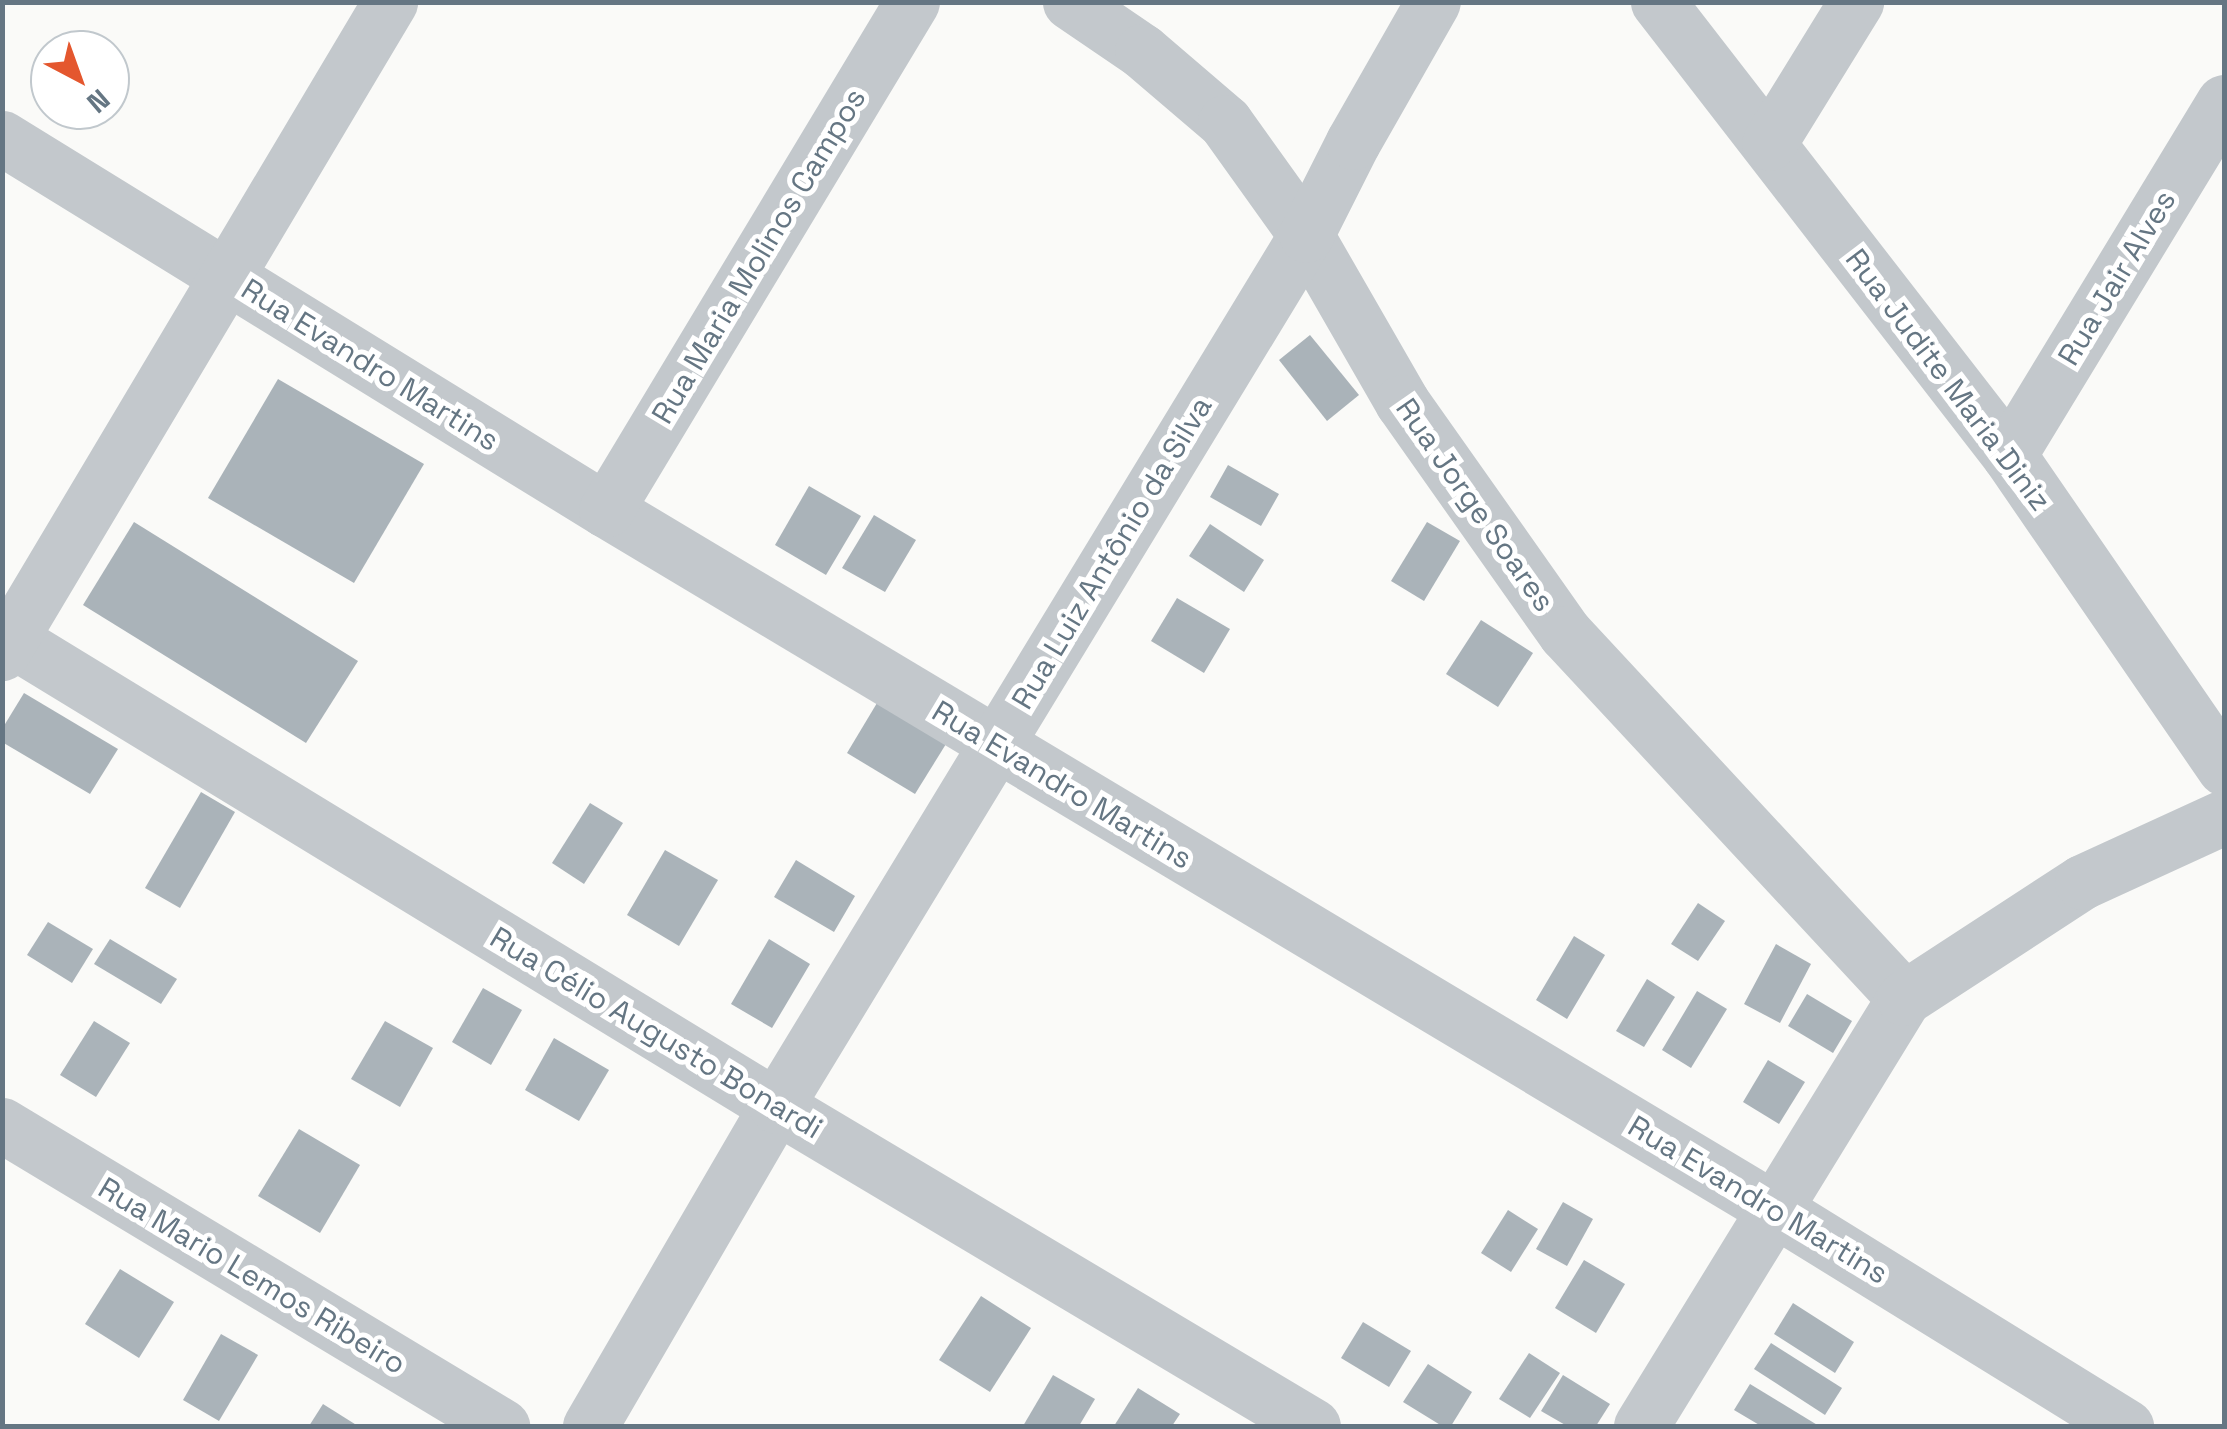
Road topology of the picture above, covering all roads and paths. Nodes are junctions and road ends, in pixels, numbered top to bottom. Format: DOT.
graph roads {
  1 [pos="390,2"];
  2 [pos="912,2"];
  3 [pos="1070,2"];
  4 [pos="1433,2"];
  5 [pos="1658,2"];
  6 [pos="1856,2"];
  7 [pos="2224,102"];
  8 [pos="2,138"];
  9 [pos="1769,143"];
  10 [pos="1306,235"];
  11 [pos="226,277"];
  12 [pos="2009,454"];
  13 [pos="606,510"];
  14 [pos="5,642"];
  15 [pos="996,746"];
  16 [pos="2224,768"];
  17 [pos="2224,817"];
  18 [pos="1904,998"];
  19 [pos="776,1106"];
  20 [pos="2,1125"];
  21 [pos="1774,1209"];
  22 [pos="502,1426"];
  23 [pos="590,1426"];
  24 [pos="1313,1426"];
  25 [pos="1640,1426"];
  26 [pos="2126,1426"];
  1 -- 11 [label="street"];
  2 -- 13 [label="street, Rua Maria Molinos Campos"];
  3 -- 10 [label="street, Rua Jorge Soares"];
  4 -- 10 [label="street, Rua Luiz Antônio da Silva"];
  5 -- 9 [label="street, Rua Judite Maria Diniz"];
  6 -- 9 [label="street"];
  7 -- 12 [label="street, Rua Jair Alves"];
  8 -- 11 [label="street, Rua Evandro Martins"];
  9 -- 12 [label="street, Rua Judite Maria Diniz"];
  10 -- 15 [label="street, Rua Luiz Antônio da Silva"];
  10 -- 18 [label="street, Rua Jorge Soares"];
  11 -- 13 [label="street, Rua Evandro Martins"];
  11 -- 14 [label="street"];
  12 -- 16 [label="street, Rua Judite Maria Diniz"];
  13 -- 15 [label="street, Rua Evandro Martins"];
  14 -- 19 [label="street, Rua Célio Augusto Bonardi"];
  15 -- 19 [label="street, Rua Luiz Antônio da Silva"];
  15 -- 21 [label="street, Rua Evandro Martins"];
  17 -- 18 [label="street"];
  18 -- 21 [label="street"];
  19 -- 23 [label="street, Rua Luiz Antônio da Silva"];
  19 -- 24 [label="street, Rua Célio Augusto Bonardi"];
  20 -- 22 [label="street, Rua Mario Lemos Ribeiro"];
  21 -- 25 [label="street"];
  21 -- 26 [label="street, Rua Evandro Martins"];
}
